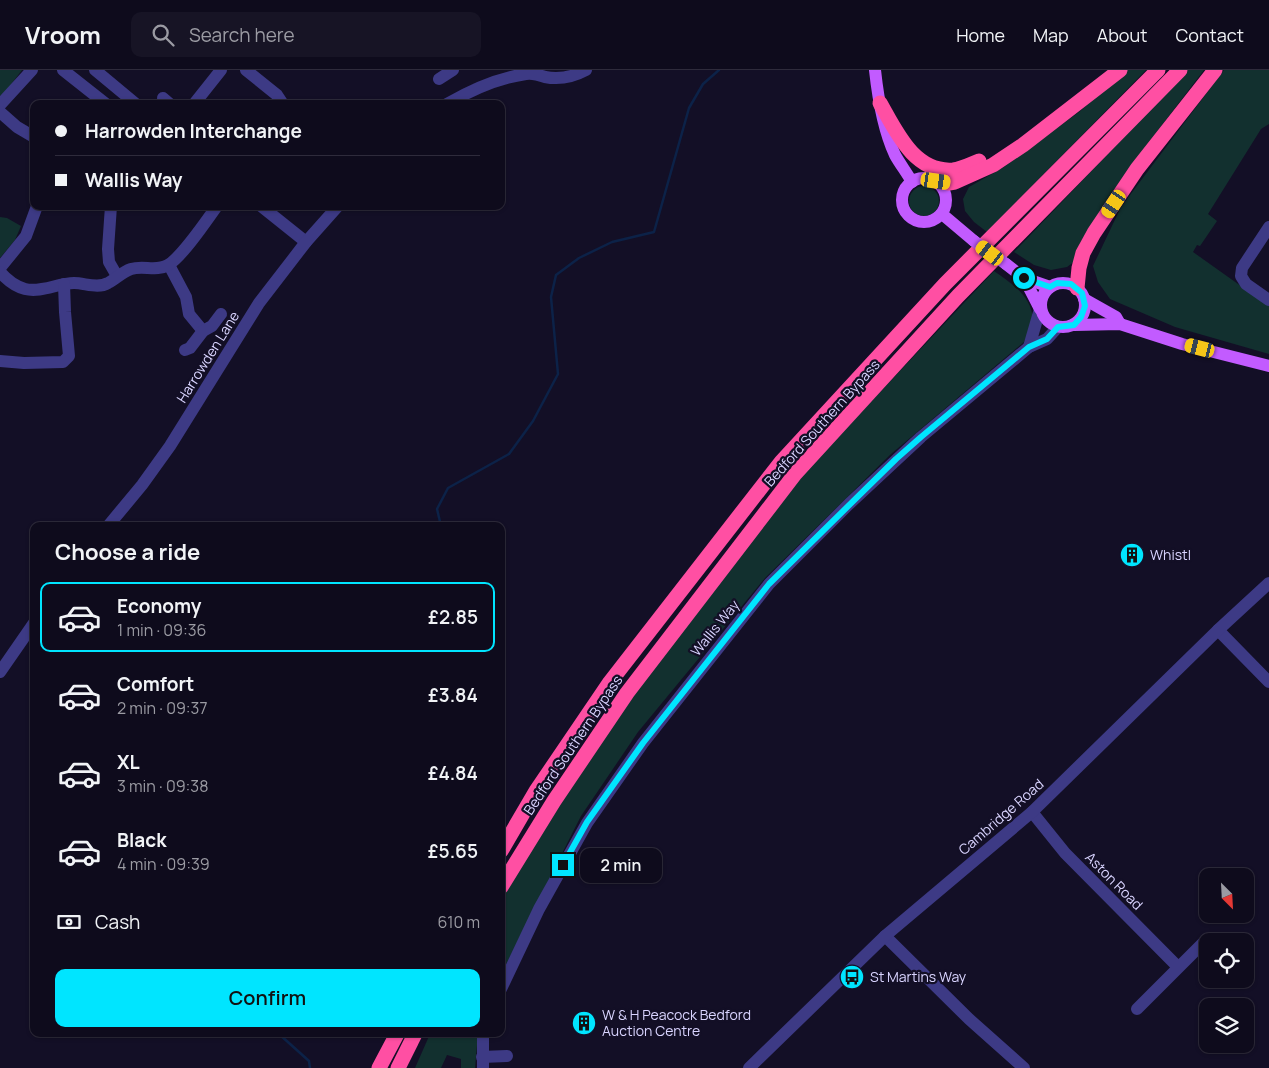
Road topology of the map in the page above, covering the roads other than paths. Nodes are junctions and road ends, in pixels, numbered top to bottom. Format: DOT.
graph roads {
  1 [pos="32,70"];
  2 [pos="63,70"];
  3 [pos="95,70"];
  4 [pos="221,70"];
  5 [pos="246,70"];
  6 [pos="586,70"];
  7 [pos="876,70"];
  8 [pos="1120,70"];
  9 [pos="1158,70"];
  10 [pos="1180,70"];
  11 [pos="1215,70"];
  12 [pos="458,72"];
  13 [pos="439,79"];
  14 [pos="101,100"];
  15 [pos="131,100"];
  16 [pos="197,100"];
  17 [pos="280,100"];
  18 [pos="453,100"];
  19 [pos="880,103"];
  20 [pos="0,104"];
  21 [pos="0,112"];
  22 [pos="30,134"];
  23 [pos="1023,145"];
  24 [pos="936,181"];
  25 [pos="912,182"];
  26 [pos="36,210"];
  27 [pos="111,210"];
  28 [pos="214,210"];
  29 [pos="266,210"];
  30 [pos="334,210"];
  31 [pos="942,214"];
  32 [pos="1269,227"];
  33 [pos="306,242"];
  34 [pos="169,265"];
  35 [pos="0,268"];
  36 [pos="0,272"];
  37 [pos="117,276"];
  38 [pos="1024,278"];
  39 [pos="64,284"];
  40 [pos="1050,287"];
  41 [pos="1081,293"];
  42 [pos="1269,300"];
  43 [pos="1040,309"];
  44 [pos="221,314"];
  45 [pos="1120,324"];
  46 [pos="1074,325"];
  47 [pos="1058,327"];
  48 [pos="203,331"];
  49 [pos="1029,347"];
  50 [pos="186,350"];
  51 [pos="0,361"];
  52 [pos="1269,366"];
  53 [pos="111,522"];
  54 [pos="1269,583"];
  55 [pos="30,629"];
  56 [pos="1218,630"];
  57 [pos="0,672"];
  58 [pos="1269,682"];
  59 [pos="1032,812"];
  60 [pos="505,844"];
  61 [pos="505,881"];
  62 [pos="885,936"];
  63 [pos="1199,947"];
  64 [pos="1178,967"];
  65 [pos="505,981"];
  66 [pos="1137,1009"];
  67 [pos="395,1037"];
  68 [pos="414,1037"];
  69 [pos="483,1037"];
  70 [pos="507,1056"];
  71 [pos="482,1063"];
  72 [pos="379,1068"];
  73 [pos="398,1068"];
  74 [pos="749,1068"];
  75 [pos="1024,1068"];
  1 -- 20 [label="street"];
  2 -- 14 [label="street"];
  3 -- 15 [label="street"];
  4 -- 16 [label="street"];
  5 -- 17 [label="street"];
  6 -- 18 [label="street"];
  7 -- 19 [label="main road"];
  8 -- 23 [label="highway"];
  9 -- 60 [label="highway, Bedford Southern Bypass"];
  10 -- 61 [label="highway, Bedford Southern Bypass"];
  11 -- 41 [label="highway"];
  12 -- 13 [label="street"];
  19 -- 23 [label="highway"];
  19 -- 25 [label="main road"];
  21 -- 22 [label="street"];
  23 -- 24 [label="highway"];
  24 -- 25 [label="main road"];
  24 -- 31 [label="main road"];
  25 -- 31 [label="main road"];
  26 -- 35 [label="street"];
  27 -- 37 [label="street"];
  28 -- 34 [label="street"];
  29 -- 33 [label="street"];
  30 -- 33 [label="street, Harrowden Lane"];
  31 -- 38 [label="main road, bridge"];
  32 -- 42 [label="street"];
  33 -- 53 [label="street, Harrowden Lane"];
  34 -- 37 [label="street"];
  34 -- 48 [label="street"];
  36 -- 39 [label="street"];
  37 -- 39 [label="street"];
  38 -- 40 [label="main road"];
  38 -- 43 [label="main road"];
  39 -- 51 [label="street"];
  40 -- 41 [label="main road"];
  40 -- 43 [label="main road"];
  41 -- 45 [label="main road"];
  41 -- 46 [label="main road"];
  43 -- 47 [label="main road"];
  43 -- 49 [label="street"];
  44 -- 48 [label="street"];
  45 -- 46 [label="main road"];
  45 -- 52 [label="main road"];
  46 -- 47 [label="main road"];
  47 -- 49 [label="street, Wallis Way"];
  48 -- 50 [label="street"];
  49 -- 65 [label="street, Wallis Way"];
  54 -- 56 [label="street, Cambridge Road"];
  55 -- 57 [label="street"];
  56 -- 58 [label="street"];
  56 -- 59 [label="street, Cambridge Road"];
  59 -- 62 [label="street, Cambridge Road"];
  59 -- 64 [label="street, Aston Road"];
  62 -- 74 [label="street, Cambridge Road"];
  62 -- 75 [label="street"];
  63 -- 64 [label="street"];
  64 -- 66 [label="street"];
  67 -- 72 [label="highway"];
  68 -- 73 [label="highway"];
  69 -- 71 [label="street"];
  70 -- 71 [label="street"];
}
